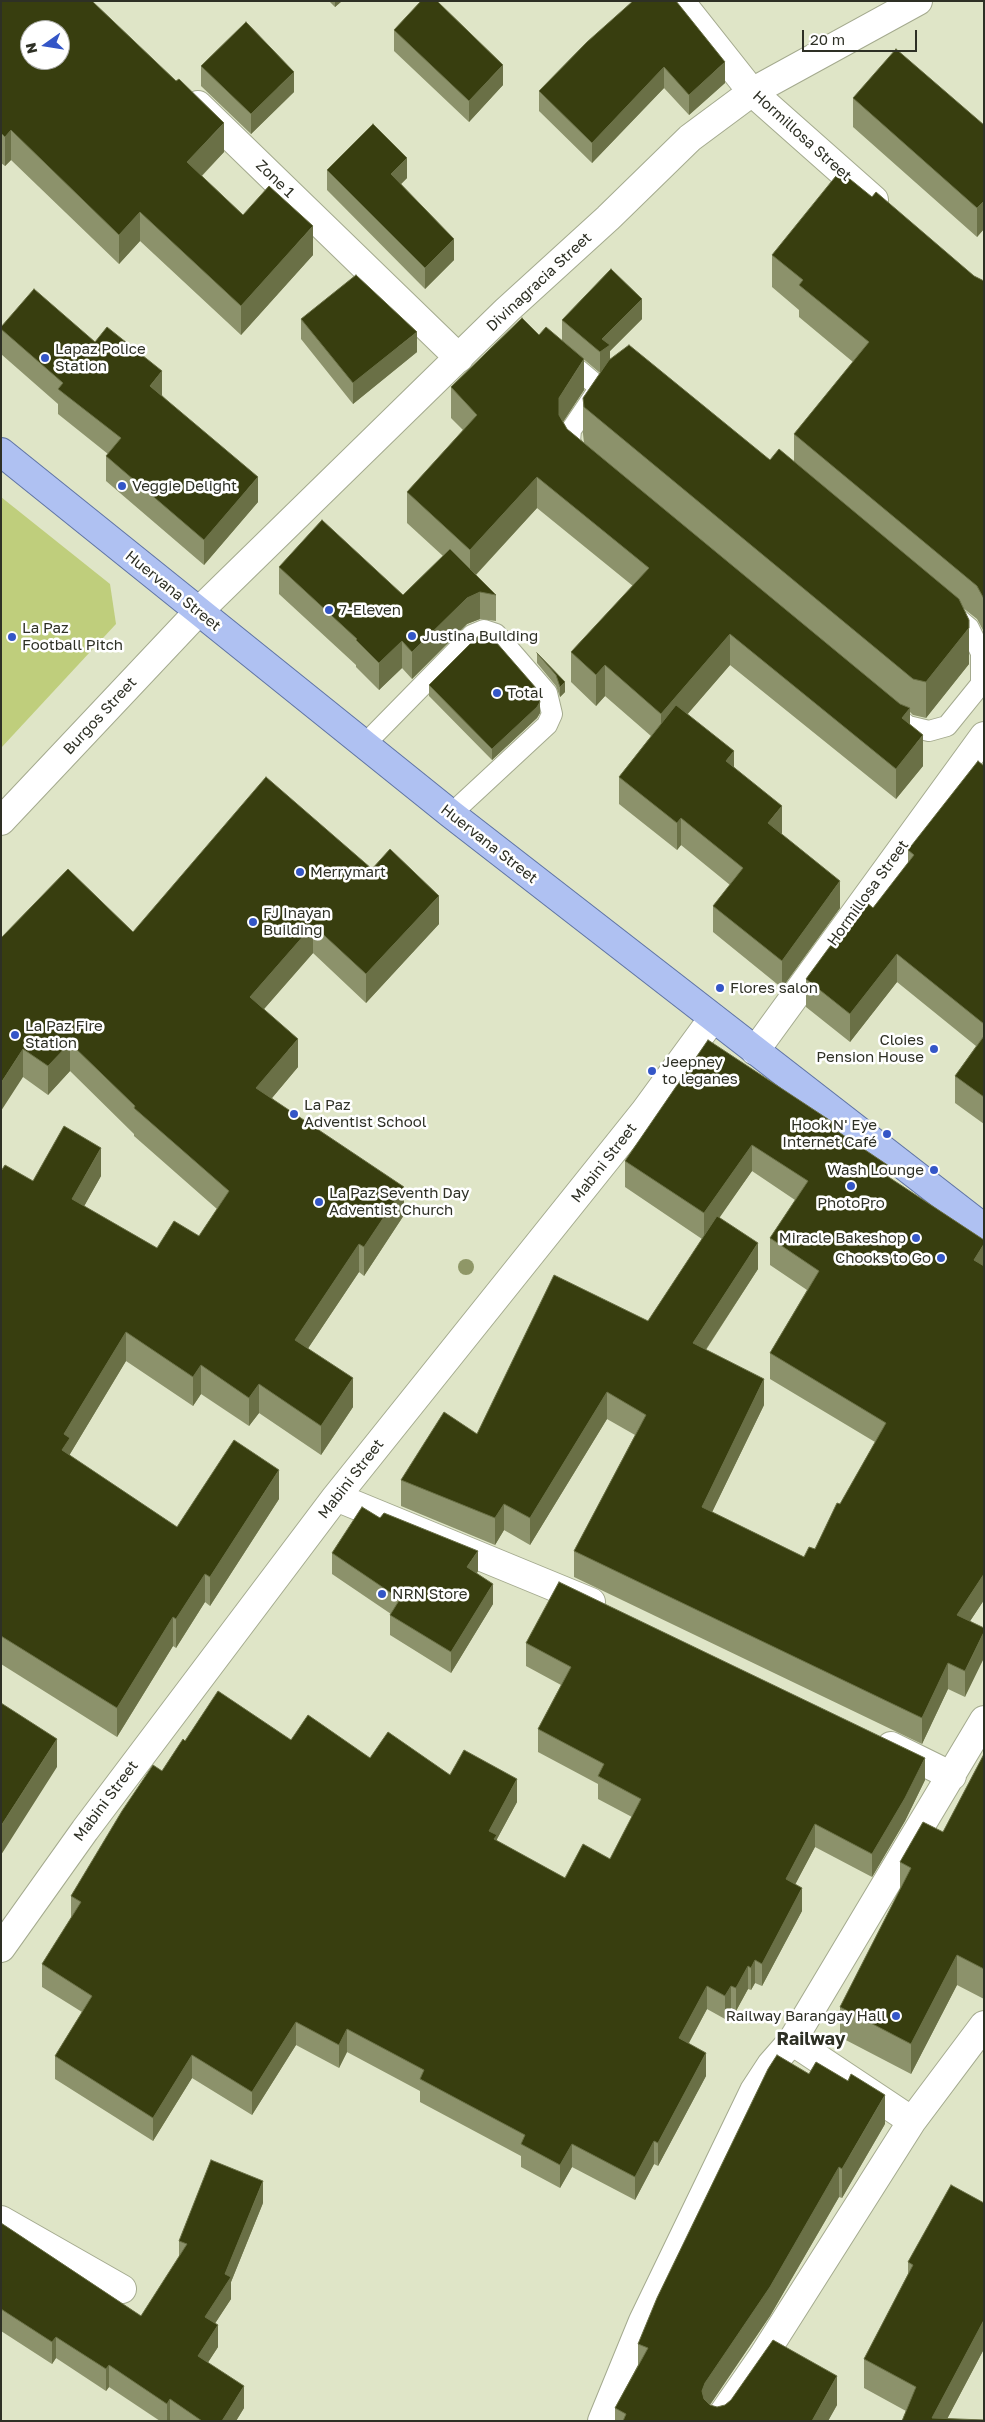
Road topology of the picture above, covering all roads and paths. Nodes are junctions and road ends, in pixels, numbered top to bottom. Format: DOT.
graph roads {
  1 [pos="680,1"];
  2 [pos="918,1"];
  3 [pos="183,90"];
  4 [pos="752,92"];
  5 [pos="890,214"];
  6 [pos="552,348"];
  7 [pos="459,358"];
  8 [pos="632,366"];
  9 [pos="600,388"];
  10 [pos="1,452"];
  11 [pos="598,470"];
  12 [pos="939,603"];
  13 [pos="198,612"];
  14 [pos="878,701"];
  15 [pos="984,736"];
  16 [pos="364,744"];
  17 [pos="450,814"];
  18 [pos="1,821"];
  19 [pos="713,1018"];
  20 [pos="755,1051"];
  21 [pos="984,1228"];
  22 [pos="336,1497"];
  23 [pos="613,1613"];
  24 [pos="984,1720"];
  25 [pos="872,1737"];
  26 [pos="952,1776"];
  27 [pos="1,1948"];
  28 [pos="984,2025"];
  29 [pos="792,2041"];
  30 [pos="912,2121"];
  31 [pos="1,2220"];
  32 [pos="122,2289"];
  33 [pos="602,2421"];
  34 [pos="718,2421"];
  1 -- 4 [label="street, Hormillosa Street"];
  2 -- 4 [label="street, Divinagracia Street"];
  3 -- 7 [label="street, Zone 1"];
  4 -- 5 [label="street, Hormillosa Street"];
  4 -- 7 [label="street, Divinagracia Street"];
  6 -- 9 [label="lane"];
  7 -- 13 [label="street, Divinagracia Street"];
  8 -- 9 [label="lane"];
  9 -- 11 [label="lane"];
  10 -- 13 [label="main road, Huervana Street"];
  12 -- 14 [label="lane"];
  13 -- 16 [label="main road, Huervana Street"];
  13 -- 18 [label="street, Burgos Street"];
  15 -- 20 [label="street, Hormillosa Street"];
  16 -- 17 [label="main road, Huervana Street"];
  16 -- 17 [label="lane"];
  17 -- 19 [label="main road, Huervana Street"];
  19 -- 20 [label="main road, Huervana Street"];
  19 -- 22 [label="street, Mabini Street"];
  20 -- 21 [label="main road, Huervana Street"];
  22 -- 23 [label="street"];
  22 -- 27 [label="street, Mabini Street"];
  24 -- 26 [label="street"];
  25 -- 26 [label="street"];
  26 -- 29 [label="street"];
  28 -- 30 [label="street"];
  29 -- 30 [label="street"];
  29 -- 33 [label="street"];
  30 -- 34 [label="street"];
  31 -- 32 [label="street"];
}
